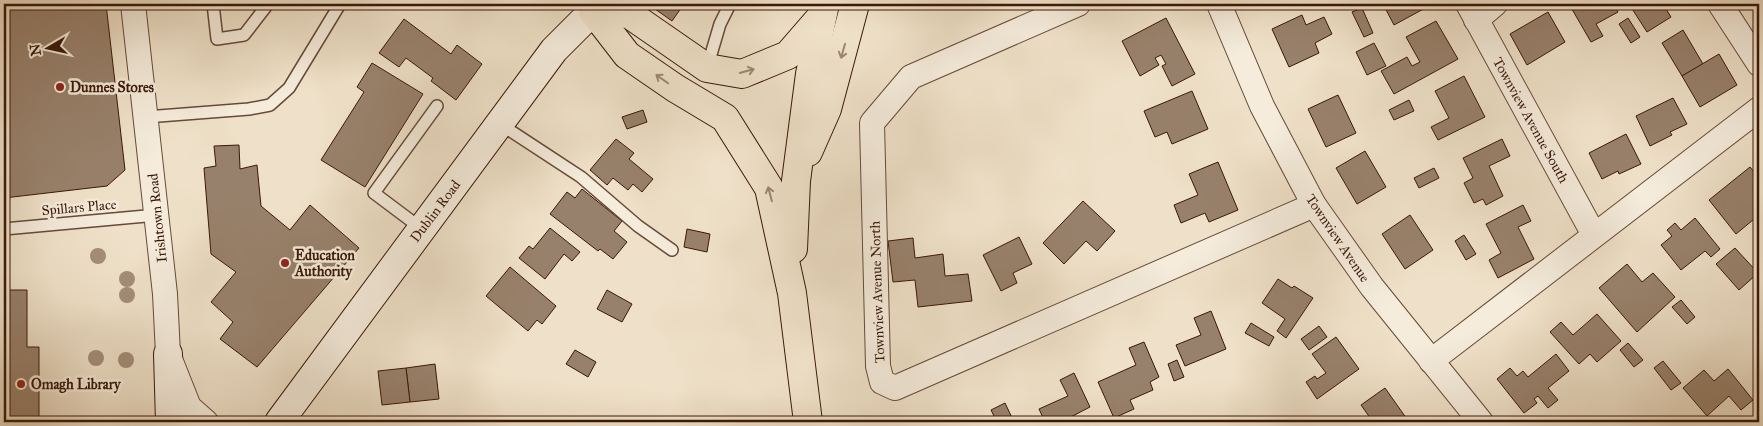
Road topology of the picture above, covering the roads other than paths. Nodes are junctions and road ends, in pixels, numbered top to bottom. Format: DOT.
graph roads {
  1 [pos="133,4"];
  2 [pos="213,4"];
  3 [pos="268,4"];
  4 [pos="340,4"];
  5 [pos="730,4"];
  6 [pos="856,4"];
  7 [pos="1078,4"];
  8 [pos="1219,4"];
  9 [pos="1494,4"];
  10 [pos="1720,4"];
  11 [pos="595,7"];
  12 [pos="824,9"];
  13 [pos="1472,12"];
  14 [pos="1759,64"];
  15 [pos="707,68"];
  16 [pos="437,106"];
  17 [pos="1759,109"];
  18 [pos="146,117"];
  19 [pos="500,124"];
  20 [pos="796,181"];
  21 [pos="1314,205"];
  22 [pos="156,215"];
  23 [pos="422,229"];
  24 [pos="4,230"];
  25 [pos="1594,235"];
  26 [pos="672,250"];
  27 [pos="792,293"];
  28 [pos="168,354"];
  29 [pos="1431,361"];
  30 [pos="170,422"];
  31 [pos="206,422"];
  32 [pos="279,422"];
  33 [pos="808,422"];
  34 [pos="1481,422"];
  1 -- 18 [label="street, Irishtown Road"];
  2 -- 3 [label="lane"];
  4 -- 18 [label="lane"];
  5 -- 15 [label="lane"];
  6 -- 20 [label="highway, one-way"];
  7 -- 21 [label="street, Townview Avenue North"];
  8 -- 21 [label="street, Townview Avenue"];
  9 -- 13 [label="street"];
  10 -- 14 [label="street"];
  11 -- 15 [label="highway"];
  11 -- 19 [label="main road, Dublin Road"];
  27 -- 11 [label="highway, one-way"];
  15 -- 12 [label="highway, one-way"];
  12 -- 20 [label="highway"];
  13 -- 25 [label="street, Townview Avenue South"];
  16 -- 23 [label="lane"];
  17 -- 25 [label="street"];
  18 -- 22 [label="street, Irishtown Road"];
  19 -- 23 [label="main road, Dublin Road"];
  19 -- 26 [label="lane"];
  20 -- 27 [label="highway"];
  21 -- 29 [label="street, Townview Avenue"];
  22 -- 24 [label="lane, Spillars Place"];
  22 -- 28 [label="street, Irishtown Road"];
  23 -- 32 [label="main road, Dublin Road"];
  25 -- 29 [label="street"];
  27 -- 33 [label="highway"];
  28 -- 30 [label="main road"];
  28 -- 31 [label="street, Irishtown Road"];
  29 -- 34 [label="street, Townview Avenue"];
}
